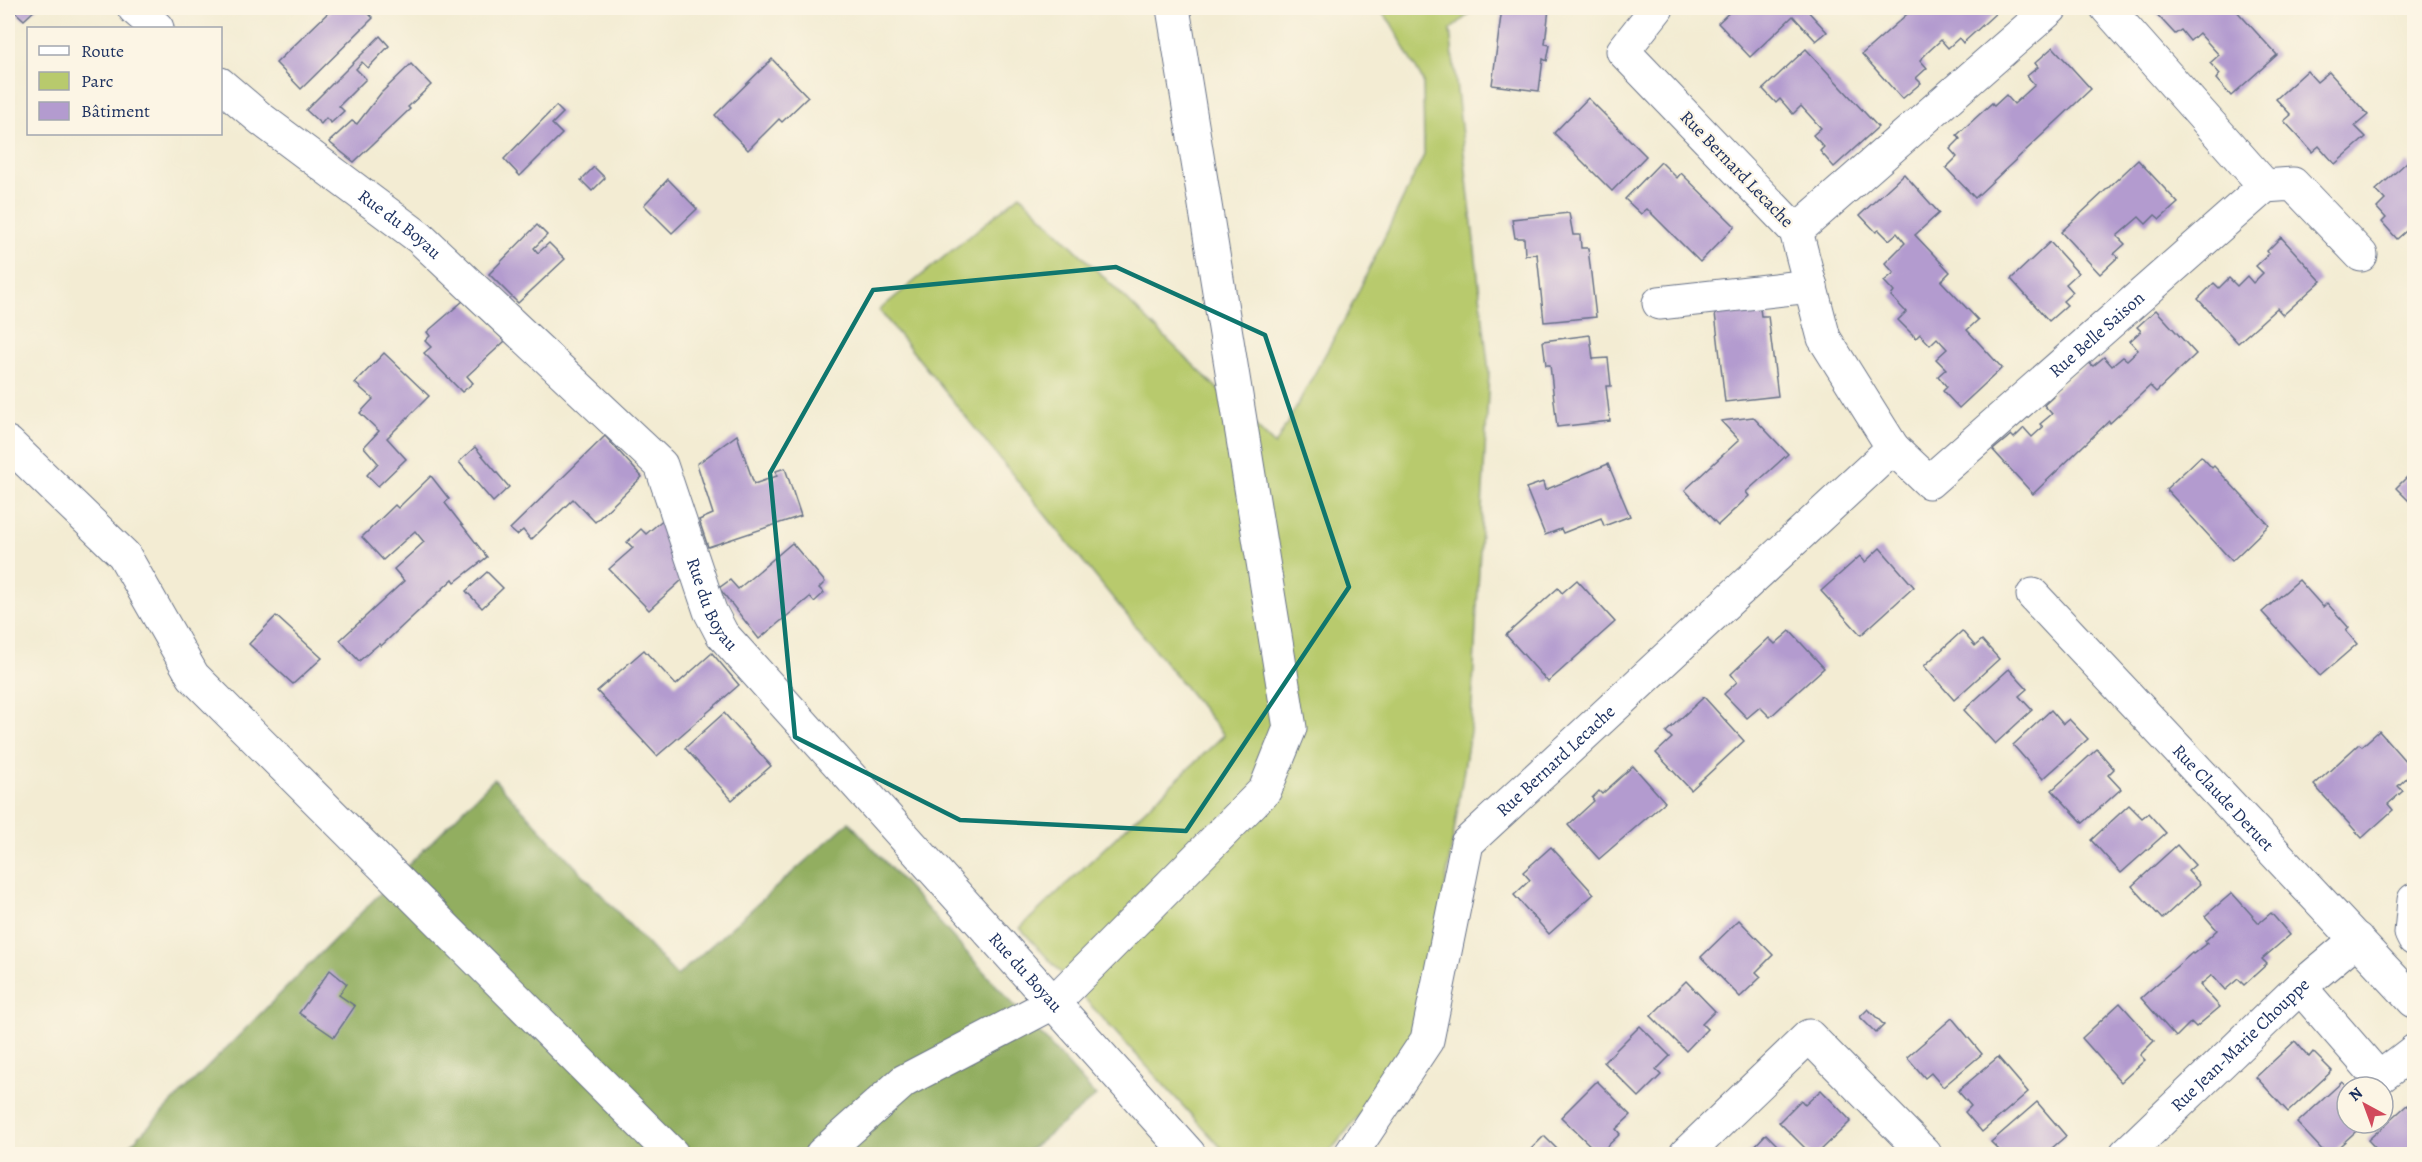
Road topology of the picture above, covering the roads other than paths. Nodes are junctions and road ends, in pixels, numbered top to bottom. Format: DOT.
graph roads {
  1 [pos="134,8"];
  2 [pos="1173,8"];
  3 [pos="1657,8"];
  4 [pos="2051,8"];
  5 [pos="2107,8"];
  6 [pos="156,27"];
  7 [pos="222,86"];
  8 [pos="2265,186"];
  9 [pos="1796,231"];
  10 [pos="2361,255"];
  11 [pos="1810,286"];
  12 [pos="1659,303"];
  13 [pos="8,443"];
  14 [pos="1893,448"];
  15 [pos="1929,482"];
  16 [pos="2032,595"];
  17 [pos="2415,900"];
  18 [pos="2357,939"];
  19 [pos="2415,939"];
  20 [pos="2300,987"];
  21 [pos="2415,1000"];
  22 [pos="1053,1003"];
  23 [pos="2415,1051"];
  24 [pos="672,1155"];
  25 [pos="822,1155"];
  26 [pos="1189,1155"];
  27 [pos="1351,1155"];
  28 [pos="1686,1155"];
  29 [pos="1924,1155"];
  30 [pos="2126,1155"];
  1 -- 6 [label="street"];
  2 -- 22 [label="street"];
  3 -- 9 [label="street, Rue Bernard Lecache"];
  4 -- 9 [label="street"];
  5 -- 8 [label="street"];
  7 -- 22 [label="street, Rue du Boyau"];
  8 -- 10 [label="street"];
  8 -- 15 [label="street, Rue Belle Saison"];
  9 -- 11 [label="street, Rue Bernard Lecache"];
  11 -- 12 [label="street"];
  11 -- 14 [label="street, Rue Bernard Lecache"];
  13 -- 24 [label="street"];
  14 -- 15 [label="street, Rue Bernard Lecache"];
  14 -- 27 [label="street, Rue Bernard Lecache"];
  16 -- 18 [label="street, Rue Claude Deruet"];
  17 -- 19 [label="street"];
  18 -- 20 [label="street, Rue Jean-Marie Chouppe"];
  18 -- 21 [label="street, Rue Claude Deruet"];
  20 -- 23 [label="street"];
  20 -- 30 [label="street, Rue Jean-Marie Chouppe"];
  22 -- 25 [label="street"];
  22 -- 26 [label="street, Rue du Boyau"];
  28 -- 29 [label="street"];
}
